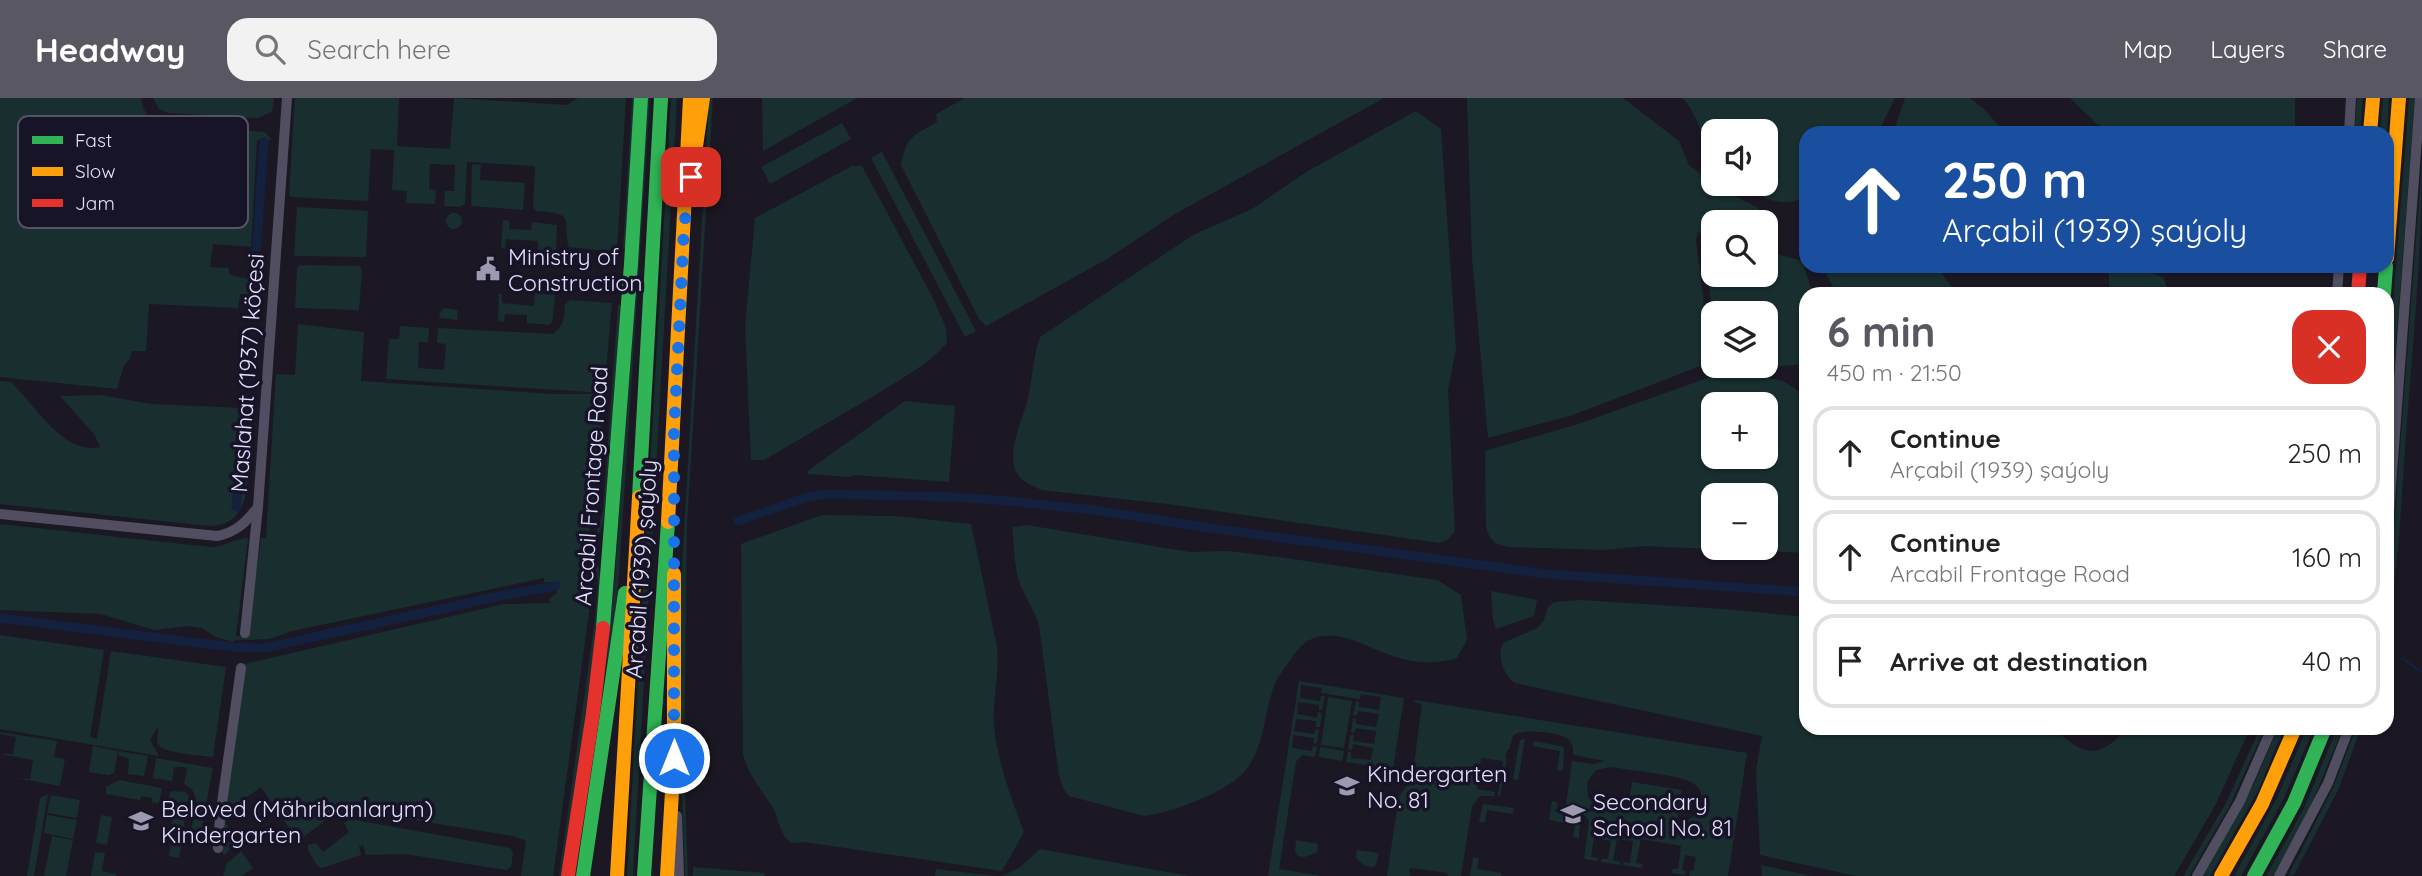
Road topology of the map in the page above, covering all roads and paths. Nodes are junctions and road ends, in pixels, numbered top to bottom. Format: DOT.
graph roads {
  1 [pos="287,98"];
  2 [pos="641,98"];
  3 [pos="661,98"];
  4 [pos="690,98"];
  5 [pos="703,98"];
  6 [pos="2351,98"];
  7 [pos="2372,98"];
  8 [pos="2399,98"];
  9 [pos="2420,98"];
  10 [pos="2349,126"];
  11 [pos="2370,126"];
  12 [pos="2394,165"];
  13 [pos="684,227"];
  14 [pos="674,433"];
  15 [pos="2394,447"];
  16 [pos="640,487"];
  17 [pos="258,507"];
  18 [pos="0,514"];
  19 [pos="245,633"];
  20 [pos="241,668"];
  21 [pos="2269,735"];
  22 [pos="2293,735"];
  23 [pos="2322,735"];
  24 [pos="2347,735"];
  25 [pos="674,758"];
  26 [pos="218,848"];
  27 [pos="568,876"];
  28 [pos="583,876"];
  29 [pos="617,876"];
  30 [pos="644,876"];
  31 [pos="667,876"];
  32 [pos="679,876"];
  33 [pos="2197,876"];
  34 [pos="2221,876"];
  35 [pos="2254,876"];
  36 [pos="2279,876"];
  1 -- 17 [label="street, Maslahat (1937) köçesi"];
  2 -- 27 [label="main road, Arcabil Frontage Road"];
  3 -- 16 [label="main road, Arçabil (1939) şaýoly"];
  4 -- 13 [label="main road, Arçabil (1939) şaýoly"];
  5 -- 13 [label="main road"];
  6 -- 10 [label="street"];
  7 -- 11 [label="main road"];
  8 -- 12 [label="main road"];
  9 -- 15 [label="street"];
  13 -- 14 [label="main road, Arçabil (1939) şaýoly"];
  14 -- 25 [label="main road"];
  14 -- 30 [label="main road, Arçabil (1939) şaýoly"];
  16 -- 28 [label="main road"];
  16 -- 29 [label="main road, Arçabil (1939) şaýoly"];
  17 -- 18 [label="street, Maslahat (1937) köçesi"];
  17 -- 19 [label="street"];
  20 -- 26 [label="street"];
  21 -- 33 [label="street"];
  22 -- 34 [label="main road"];
  23 -- 35 [label="main road"];
  24 -- 36 [label="street"];
  25 -- 31 [label="main road"];
  25 -- 32 [label="street"];
}
